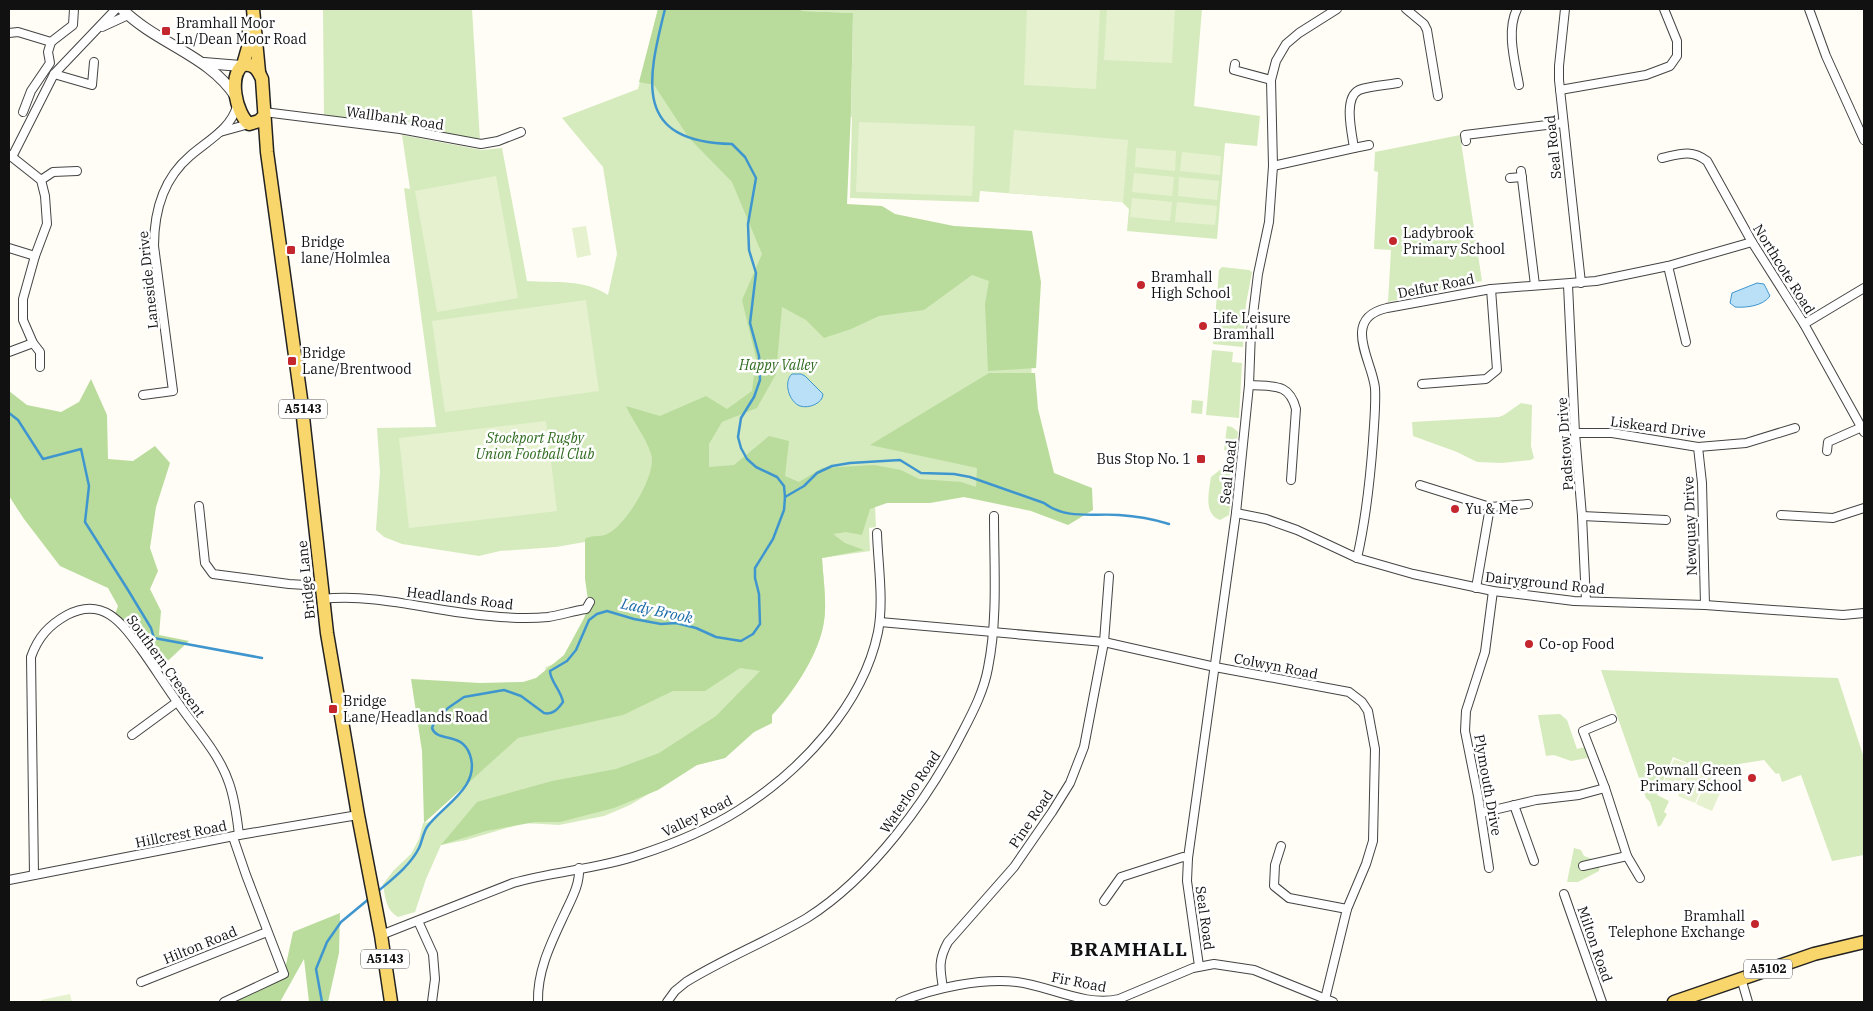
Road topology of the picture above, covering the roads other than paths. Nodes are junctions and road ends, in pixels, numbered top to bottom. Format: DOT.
graph roads {
  1 [pos="74,9"];
  2 [pos="116,9"];
  3 [pos="251,9"];
  4 [pos="1337,9"];
  5 [pos="1406,9"];
  6 [pos="1517,9"];
  7 [pos="1566,9"];
  8 [pos="1664,9"];
  9 [pos="1809,9"];
  10 [pos="125,12"];
  11 [pos="98,29"];
  12 [pos="9,33"];
  13 [pos="51,42"];
  14 [pos="94,62"];
  15 [pos="204,63"];
  16 [pos="1235,64"];
  17 [pos="242,65"];
  18 [pos="259,72"];
  19 [pos="54,74"];
  20 [pos="1271,80"];
  21 [pos="1398,83"];
  22 [pos="1519,85"];
  23 [pos="1560,90"];
  24 [pos="1438,96"];
  25 [pos="237,101"];
  26 [pos="23,112"];
  27 [pos="257,119"];
  28 [pos="1563,123"];
  29 [pos="220,132"];
  30 [pos="521,132"];
  31 [pos="1864,140"];
  32 [pos="1466,142"];
  33 [pos="1369,146"];
  34 [pos="1354,148"];
  35 [pos="10,156"];
  36 [pos="1662,158"];
  37 [pos="1273,166"];
  38 [pos="77,171"];
  39 [pos="1510,178"];
  40 [pos="42,180"];
  41 [pos="1752,242"];
  42 [pos="9,248"];
  43 [pos="35,256"];
  44 [pos="1668,266"];
  45 [pos="1581,283"];
  46 [pos="1534,285"];
  47 [pos="1568,285"];
  48 [pos="1864,288"];
  49 [pos="1491,289"];
  50 [pos="1804,324"];
  51 [pos="1686,342"];
  52 [pos="33,343"];
  53 [pos="9,352"];
  54 [pos="40,367"];
  55 [pos="1422,384"];
  56 [pos="1249,385"];
  57 [pos="143,395"];
  58 [pos="1794,428"];
  59 [pos="1863,429"];
  60 [pos="1575,432"];
  61 [pos="1698,448"];
  62 [pos="1827,451"];
  63 [pos="1291,480"];
  64 [pos="1420,485"];
  65 [pos="1528,504"];
  66 [pos="199,506"];
  67 [pos="1490,507"];
  68 [pos="1864,508"];
  69 [pos="1236,513"];
  70 [pos="1781,515"];
  71 [pos="994,516"];
  72 [pos="1582,516"];
  73 [pos="1666,520"];
  74 [pos="876,534"];
  75 [pos="1357,558"];
  76 [pos="1109,576"];
  77 [pos="1476,588"];
  78 [pos="1493,591"];
  79 [pos="322,593"];
  80 [pos="1586,601"];
  81 [pos="590,602"];
  82 [pos="1705,605"];
  83 [pos="1864,613"];
  84 [pos="880,622"];
  85 [pos="994,632"];
  86 [pos="1104,642"];
  87 [pos="1215,667"];
  88 [pos="177,702"];
  89 [pos="1612,720"];
  90 [pos="132,735"];
  91 [pos="1605,788"];
  92 [pos="1514,805"];
  93 [pos="1481,812"];
  94 [pos="358,815"];
  95 [pos="236,836"];
  96 [pos="1281,846"];
  97 [pos="1627,856"];
  98 [pos="1188,858"];
  99 [pos="1534,861"];
  100 [pos="1583,866"];
  101 [pos="579,868"];
  102 [pos="1490,868"];
  103 [pos="34,875"];
  104 [pos="1640,878"];
  105 [pos="9,880"];
  106 [pos="1564,894"];
  107 [pos="1104,901"];
  108 [pos="1347,909"];
  109 [pos="418,921"];
  110 [pos="267,932"];
  111 [pos="381,935"];
  112 [pos="1864,942"];
  113 [pos="1199,966"];
  114 [pos="1741,978"];
  115 [pos="141,982"];
  116 [pos="943,988"];
  117 [pos="1329,1000"];
  118 [pos="224,1002"];
  119 [pos="390,1002"];
  120 [pos="432,1002"];
  121 [pos="538,1002"];
  122 [pos="666,1002"];
  123 [pos="900,1002"];
  124 [pos="1111,1002"];
  125 [pos="1602,1002"];
  126 [pos="1674,1002"];
  127 [pos="1748,1002"];
  1 -- 13 [label="street"];
  2 -- 11 [label="street"];
  3 -- 17 [label="main road"];
  3 -- 18 [label="main road, Bridge Lane"];
  4 -- 20 [label="street, Seal Road"];
  5 -- 24 [label="street"];
  6 -- 22 [label="street"];
  7 -- 23 [label="street, Seal Road"];
  8 -- 23 [label="street"];
  9 -- 31 [label="street"];
  10 -- 11 [label="street"];
  10 -- 15 [label="street"];
  11 -- 19 [label="street"];
  12 -- 13 [label="street"];
  13 -- 26 [label="street"];
  14 -- 19 [label="street"];
  15 -- 17 [label="street"];
  15 -- 25 [label="street"];
  16 -- 20 [label="street"];
  17 -- 18 [label="main road"];
  17 -- 25 [label="main road"];
  18 -- 27 [label="main road, Bridge Lane"];
  19 -- 35 [label="street"];
  20 -- 37 [label="street, Seal Road"];
  21 -- 34 [label="street"];
  23 -- 28 [label="street, Seal Road"];
  25 -- 27 [label="main road"];
  25 -- 29 [label="street, Laneside Drive"];
  27 -- 29 [label="street, Laneside Drive"];
  27 -- 30 [label="street, Wallbank Road"];
  27 -- 79 [label="main road, Bridge Lane / A5143"];
  28 -- 32 [label="street"];
  28 -- 45 [label="street, Seal Road"];
  29 -- 57 [label="street, Laneside Drive"];
  33 -- 34 [label="street"];
  34 -- 37 [label="street"];
  35 -- 40 [label="street"];
  36 -- 41 [label="street, Northcote Road"];
  37 -- 56 [label="street, Seal Road"];
  38 -- 40 [label="street"];
  39 -- 46 [label="street"];
  40 -- 43 [label="street"];
  41 -- 44 [label="street, Delfur Road"];
  41 -- 50 [label="street, Northcote Road"];
  42 -- 43 [label="street"];
  43 -- 52 [label="street"];
  44 -- 45 [label="street, Delfur Road"];
  44 -- 51 [label="street"];
  45 -- 47 [label="street, Delfur Road"];
  46 -- 47 [label="street, Delfur Road"];
  46 -- 49 [label="street, Delfur Road"];
  47 -- 60 [label="street, Padstow Drive"];
  48 -- 50 [label="street"];
  49 -- 55 [label="street"];
  49 -- 75 [label="street, Delfur Road"];
  50 -- 59 [label="street, Northcote Road"];
  52 -- 53 [label="street"];
  52 -- 54 [label="street"];
  56 -- 63 [label="street"];
  56 -- 69 [label="street, Seal Road"];
  58 -- 61 [label="street, Liskeard Drive"];
  59 -- 62 [label="street"];
  60 -- 61 [label="street, Liskeard Drive"];
  60 -- 72 [label="street, Padstow Drive"];
  61 -- 82 [label="street, Newquay Drive"];
  64 -- 67 [label="street"];
  65 -- 67 [label="street"];
  66 -- 79 [label="street"];
  67 -- 77 [label="street"];
  68 -- 70 [label="street"];
  69 -- 75 [label="street, Dairyground Road"];
  69 -- 87 [label="street, Seal Road"];
  71 -- 85 [label="street, Waterloo Road"];
  72 -- 73 [label="street"];
  72 -- 80 [label="street, Padstow Drive"];
  74 -- 84 [label="street, Valley Road"];
  75 -- 77 [label="street, Dairyground Road"];
  76 -- 86 [label="street, Pine Road"];
  77 -- 78 [label="street, Dairyground Road"];
  78 -- 80 [label="street, Dairyground Road"];
  78 -- 93 [label="street, Plymouth Drive"];
  79 -- 81 [label="street, Headlands Road"];
  79 -- 94 [label="main road, Bridge Lane / A5143"];
  80 -- 82 [label="street, Dairyground Road"];
  82 -- 83 [label="street, Dairyground Road"];
  84 -- 85 [label="street, Colwyn Road"];
  84 -- 101 [label="street, Valley Road"];
  85 -- 86 [label="street, Colwyn Road"];
  85 -- 122 [label="street, Waterloo Road"];
  86 -- 87 [label="street, Colwyn Road"];
  86 -- 116 [label="street, Pine Road"];
  87 -- 98 [label="street, Seal Road"];
  87 -- 108 [label="street, Colwyn Road"];
  88 -- 90 [label="street"];
  88 -- 95 [label="street, Southern Crescent"];
  88 -- 103 [label="street, Southern Crescent"];
  89 -- 91 [label="street"];
  91 -- 92 [label="street"];
  91 -- 97 [label="street"];
  92 -- 93 [label="street"];
  92 -- 99 [label="street"];
  93 -- 102 [label="street, Plymouth Drive"];
  94 -- 95 [label="street, Hillcrest Road"];
  94 -- 111 [label="main road, Bridge Lane / A5143"];
  95 -- 103 [label="street, Hillcrest Road"];
  95 -- 110 [label="street, Southern Crescent"];
  96 -- 108 [label="street"];
  97 -- 100 [label="street"];
  97 -- 104 [label="street"];
  98 -- 107 [label="street"];
  98 -- 113 [label="street, Seal Road"];
  101 -- 109 [label="street, Valley Road"];
  101 -- 121 [label="street"];
  103 -- 105 [label="street, Hillcrest Road"];
  106 -- 125 [label="street, Milton Road"];
  108 -- 117 [label="street, Colwyn Road"];
  109 -- 111 [label="street, Valley Road"];
  109 -- 120 [label="street"];
  110 -- 115 [label="street, Hilton Road"];
  110 -- 118 [label="street, Southern Crescent"];
  111 -- 119 [label="main road, Bridge Lane / A5143"];
  112 -- 114 [label="main road, A5102"];
  113 -- 117 [label="street, Fir Road"];
  113 -- 124 [label="street, Fir Road"];
  114 -- 126 [label="main road, A5102"];
  114 -- 127 [label="street"];
  116 -- 123 [label="street, Fir Road"];
  116 -- 124 [label="street, Fir Road"];
}
